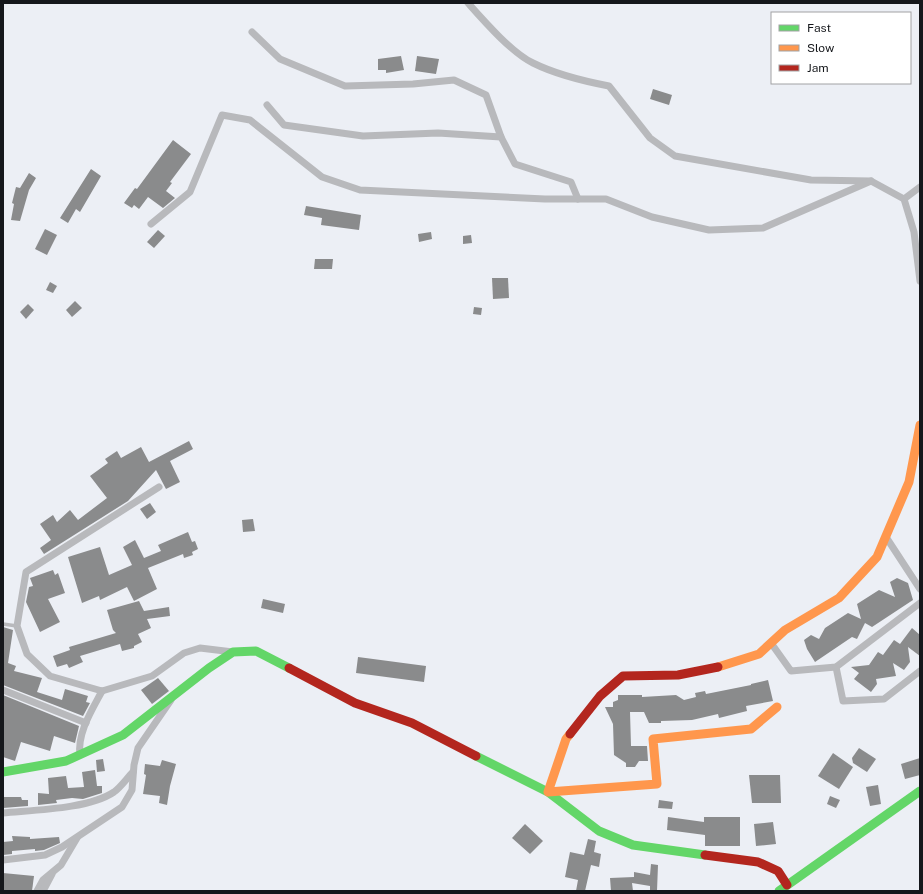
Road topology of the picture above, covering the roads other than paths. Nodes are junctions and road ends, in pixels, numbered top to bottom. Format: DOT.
graph roads {
  1 [pos="468,3"];
  2 [pos="252,32"];
  3 [pos="268,105"];
  4 [pos="501,137"];
  5 [pos="871,181"];
  6 [pos="920,187"];
  7 [pos="578,199"];
  8 [pos="904,199"];
  9 [pos="151,224"];
  10 [pos="920,281"];
  11 [pos="919,431"];
  12 [pos="159,487"];
  13 [pos="886,537"];
  14 [pos="920,589"];
  15 [pos="920,603"];
  16 [pos="3,624"];
  17 [pos="17,626"];
  18 [pos="771,643"];
  19 [pos="233,652"];
  20 [pos="836,667"];
  21 [pos="920,671"];
  22 [pos="3,690"];
  23 [pos="102,691"];
  24 [pos="173,696"];
  25 [pos="777,707"];
  26 [pos="86,723"];
  27 [pos="80,755"];
  28 [pos="3,772"];
  29 [pos="133,772"];
  30 [pos="920,790"];
  31 [pos="548,792"];
  32 [pos="3,813"];
  33 [pos="78,837"];
  34 [pos="3,860"];
  35 [pos="54,871"];
  36 [pos="783,888"];
  37 [pos="37,891"];
  38 [pos="43,891"];
  1 -- 5 [label="street"];
  2 -- 4 [label="street"];
  3 -- 4 [label="street"];
  4 -- 7 [label="street"];
  5 -- 7 [label="street"];
  5 -- 8 [label="street"];
  6 -- 8 [label="street"];
  7 -- 9 [label="street"];
  8 -- 10 [label="street"];
  11 -- 13 [label="main road"];
  12 -- 17 [label="street"];
  13 -- 14 [label="street"];
  13 -- 18 [label="main road"];
  15 -- 20 [label="street"];
  16 -- 17 [label="lane"];
  17 -- 23 [label="street"];
  18 -- 20 [label="street"];
  18 -- 31 [label="main road"];
  19 -- 23 [label="street"];
  19 -- 24 [label="main road"];
  19 -- 31 [label="main road"];
  20 -- 21 [label="street"];
  22 -- 26 [label="street"];
  23 -- 26 [label="street"];
  24 -- 27 [label="main road"];
  24 -- 29 [label="street"];
  25 -- 31 [label="main road"];
  26 -- 27 [label="street"];
  27 -- 28 [label="main road"];
  29 -- 32 [label="street"];
  29 -- 33 [label="street"];
  30 -- 36 [label="main road"];
  31 -- 36 [label="main road"];
  33 -- 34 [label="street"];
  33 -- 35 [label="street"];
  35 -- 37 [label="street"];
  35 -- 38 [label="street"];
}
